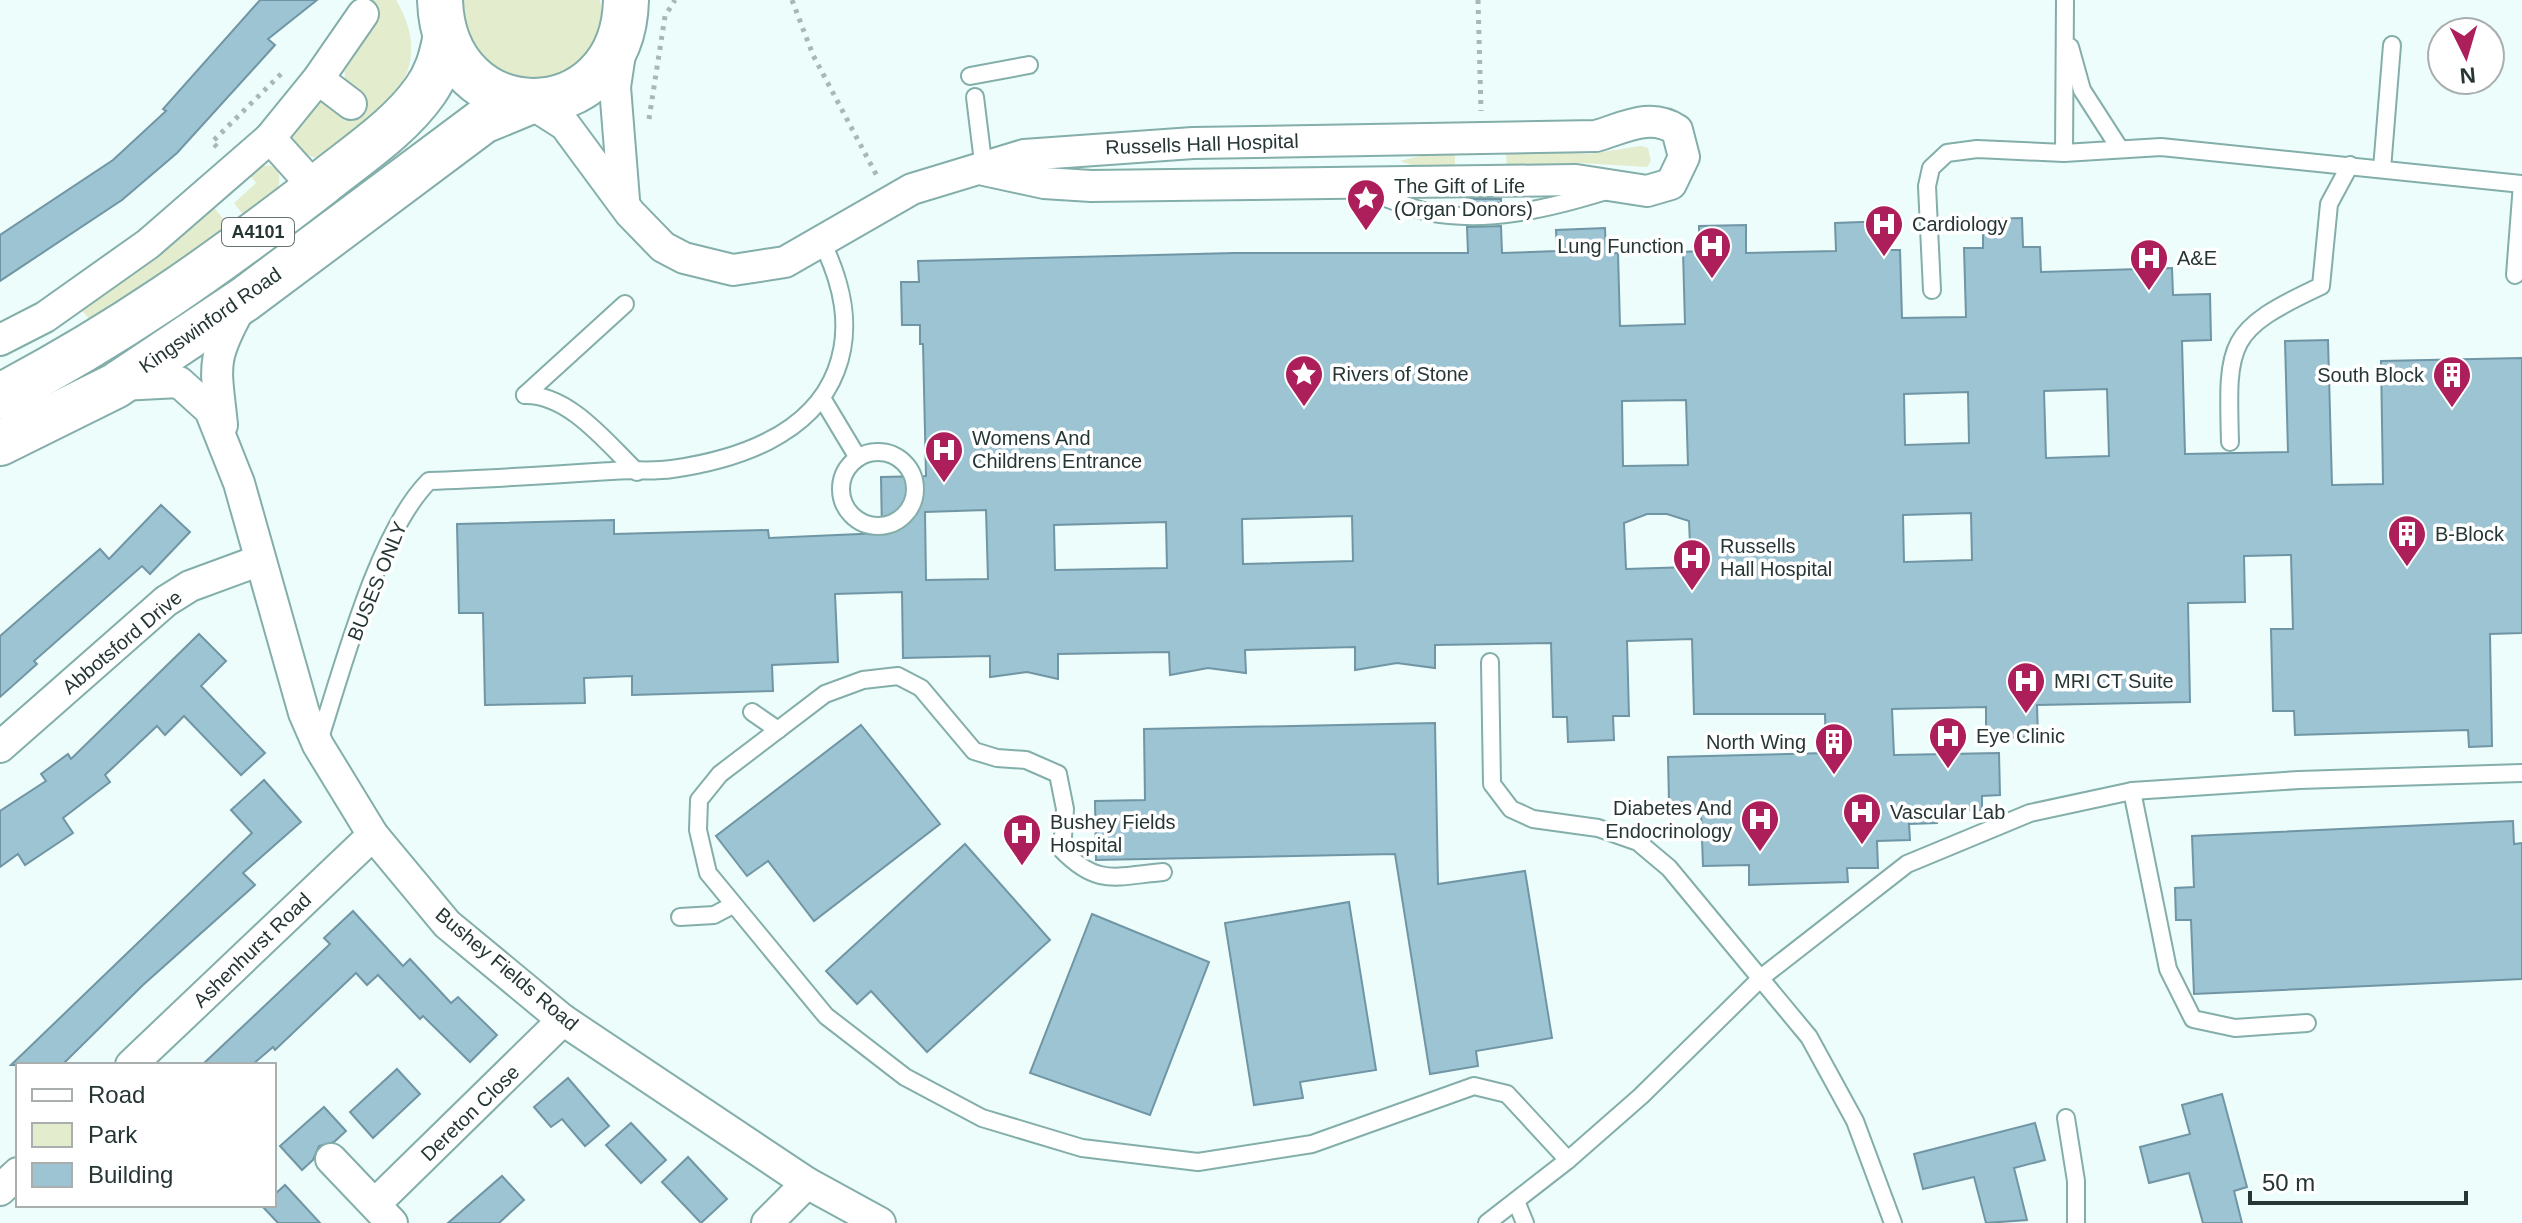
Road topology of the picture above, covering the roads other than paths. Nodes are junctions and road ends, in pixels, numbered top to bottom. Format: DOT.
graph roads {
  1 [pos="2065,0"];
  2 [pos="626,11"];
  3 [pos="363,14"];
  4 [pos="443,20"];
  5 [pos="2064,26"];
  6 [pos="2392,45"];
  7 [pos="1029,65"];
  8 [pos="970,76"];
  9 [pos="318,79"];
  10 [pos="975,97"];
  11 [pos="529,102"];
  12 [pos="351,104"];
  13 [pos="270,138"];
  14 [pos="2120,149"];
  15 [pos="2064,153"];
  16 [pos="2350,165"];
  17 [pos="2382,169"];
  18 [pos="984,170"];
  19 [pos="2522,184"];
  20 [pos="315,188"];
  21 [pos="624,200"];
  22 [pos="822,242"];
  23 [pos="2515,275"];
  24 [pos="1932,290"];
  25 [pos="245,299"];
  26 [pos="625,304"];
  27 [pos="0,340"];
  28 [pos="115,386"];
  29 [pos="0,396"];
  30 [pos="822,398"];
  31 [pos="2230,442"];
  32 [pos="0,443"];
  33 [pos="224,447"];
  34 [pos="858,458"];
  35 [pos="637,472"];
  36 [pos="258,561"];
  37 [pos="1490,662"];
  38 [pos="752,712"];
  39 [pos="778,730"];
  40 [pos="318,745"];
  41 [pos="0,747"];
  42 [pos="2522,773"];
  43 [pos="2132,791"];
  44 [pos="373,835"];
  45 [pos="1163,872"];
  46 [pos="733,905"];
  47 [pos="680,917"];
  48 [pos="1762,977"];
  49 [pos="563,1020"];
  50 [pos="2307,1023"];
  51 [pos="133,1063"];
  52 [pos="2066,1118"];
  53 [pos="331,1159"];
  54 [pos="1568,1160"];
  55 [pos="16,1175"];
  56 [pos="807,1183"];
  57 [pos="0,1190"];
  58 [pos="1516,1201"];
  59 [pos="384,1214"];
  60 [pos="767,1223"];
  61 [pos="880,1223"];
  62 [pos="1487,1223"];
  63 [pos="1525,1223"];
  64 [pos="1893,1223"];
  65 [pos="2076,1223"];
  1 -- 5 [label="lane"];
  2 -- 11 [label="main road, A4101"];
  2 -- 21 [label="street"];
  3 -- 9 [label="street"];
  4 -- 11 [label="main road, A4101"];
  4 -- 20 [label="main road, A4101"];
  5 -- 14 [label="lane"];
  5 -- 15 [label="lane"];
  6 -- 17 [label="lane"];
  7 -- 8 [label="lane"];
  9 -- 12 [label="street"];
  9 -- 13 [label="street"];
  10 -- 18 [label="lane"];
  11 -- 21 [label="street, Russells Hall Hospital"];
  11 -- 25 [label="main road, Kingswinford Road / A4101"];
  13 -- 20 [label="street"];
  13 -- 27 [label="street"];
  14 -- 15 [label="lane"];
  14 -- 16 [label="lane"];
  15 -- 24 [label="lane"];
  16 -- 17 [label="lane"];
  16 -- 31 [label="lane"];
  17 -- 19 [label="lane"];
  18 -- 18 [label="street, Russells Hall Hospital"];
  18 -- 22 [label="street, Russells Hall Hospital"];
  19 -- 23 [label="lane"];
  20 -- 29 [label="main road, A4101"];
  21 -- 22 [label="street, Russells Hall Hospital"];
  22 -- 30 [label="lane"];
  25 -- 28 [label="main road, Kingswinford Road / A4101"];
  25 -- 33 [label="street, Bushey Fields Road"];
  26 -- 35 [label="lane"];
  28 -- 32 [label="main road, Kingswinford Road / A4101"];
  28 -- 33 [label="street, Bushey Fields Road"];
  30 -- 34 [label="lane"];
  30 -- 35 [label="lane"];
  33 -- 36 [label="street, Bushey Fields Road"];
  34 -- 34 [label="lane"];
  35 -- 40 [label="lane, BUSES ONLY"];
  36 -- 40 [label="street, Bushey Fields Road"];
  36 -- 41 [label="street, Abbotsford Drive"];
  37 -- 48 [label="lane"];
  38 -- 39 [label="lane"];
  39 -- 45 [label="lane"];
  39 -- 46 [label="lane"];
  40 -- 44 [label="street, Bushey Fields Road"];
  42 -- 43 [label="lane"];
  43 -- 48 [label="lane"];
  43 -- 50 [label="lane"];
  44 -- 49 [label="street, Bushey Fields Road"];
  44 -- 51 [label="street, Ashenhurst Road"];
  46 -- 47 [label="lane"];
  46 -- 54 [label="lane"];
  48 -- 54 [label="lane"];
  48 -- 64 [label="lane"];
  49 -- 56 [label="street, Bushey Fields Road"];
  49 -- 59 [label="street, Dereton Close"];
  52 -- 65 [label="lane"];
  53 -- 59 [label="street, Dereton Close"];
  54 -- 58 [label="lane"];
  55 -- 57 [label="street"];
  56 -- 60 [label="street"];
  56 -- 61 [label="street, Bushey Fields Road"];
  58 -- 62 [label="lane"];
  58 -- 63 [label="lane"];
}
